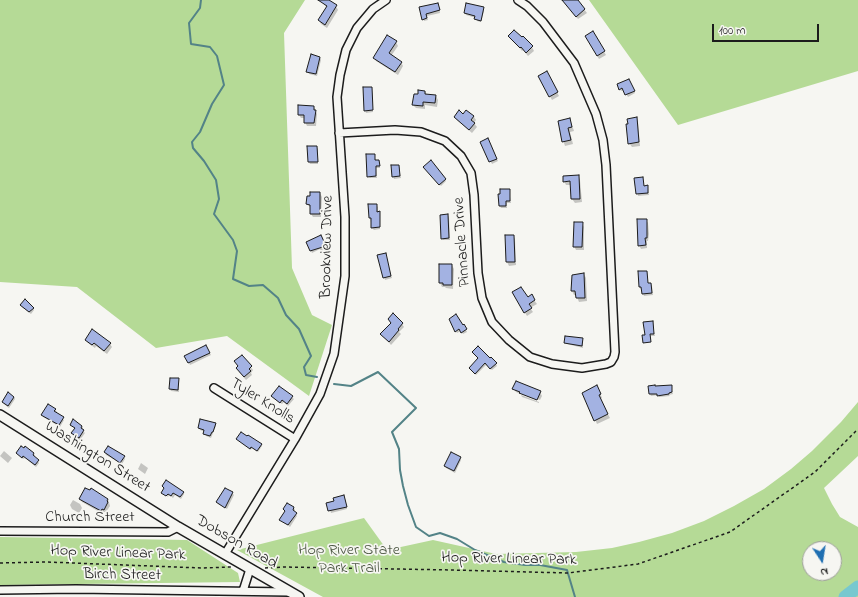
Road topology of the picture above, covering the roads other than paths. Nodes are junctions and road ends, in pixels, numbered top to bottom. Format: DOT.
graph roads {
  1 [pos="386,0"];
  2 [pos="518,0"];
  3 [pos="339,133"];
  4 [pos="214,388"];
  5 [pos="0,415"];
  6 [pos="295,439"];
  7 [pos="178,527"];
  8 [pos="0,531"];
  9 [pos="225,554"];
  10 [pos="250,569"];
  11 [pos="0,590"];
  12 [pos="243,591"];
  13 [pos="289,592"];
  14 [pos="299,597"];
  1 -- 3 [label="street, Brookview Drive"];
  2 -- 3 [label="street, Pinnacle Drive"];
  3 -- 6 [label="street, Brookview Drive"];
  4 -- 6 [label="street, Tyler Knolls"];
  5 -- 7 [label="street, Washington Street"];
  6 -- 9 [label="street, Brookview Drive"];
  7 -- 8 [label="street, Church Street"];
  7 -- 9 [label="street, Dobson Road"];
  9 -- 10 [label="street, Dobson Road"];
  10 -- 12 [label="street"];
  10 -- 13 [label="street, Dobson Road"];
  11 -- 12 [label="street, Birch Street"];
  12 -- 13 [label="street, Birch Street"];
  13 -- 14 [label="street, Dobson Road"];
}
